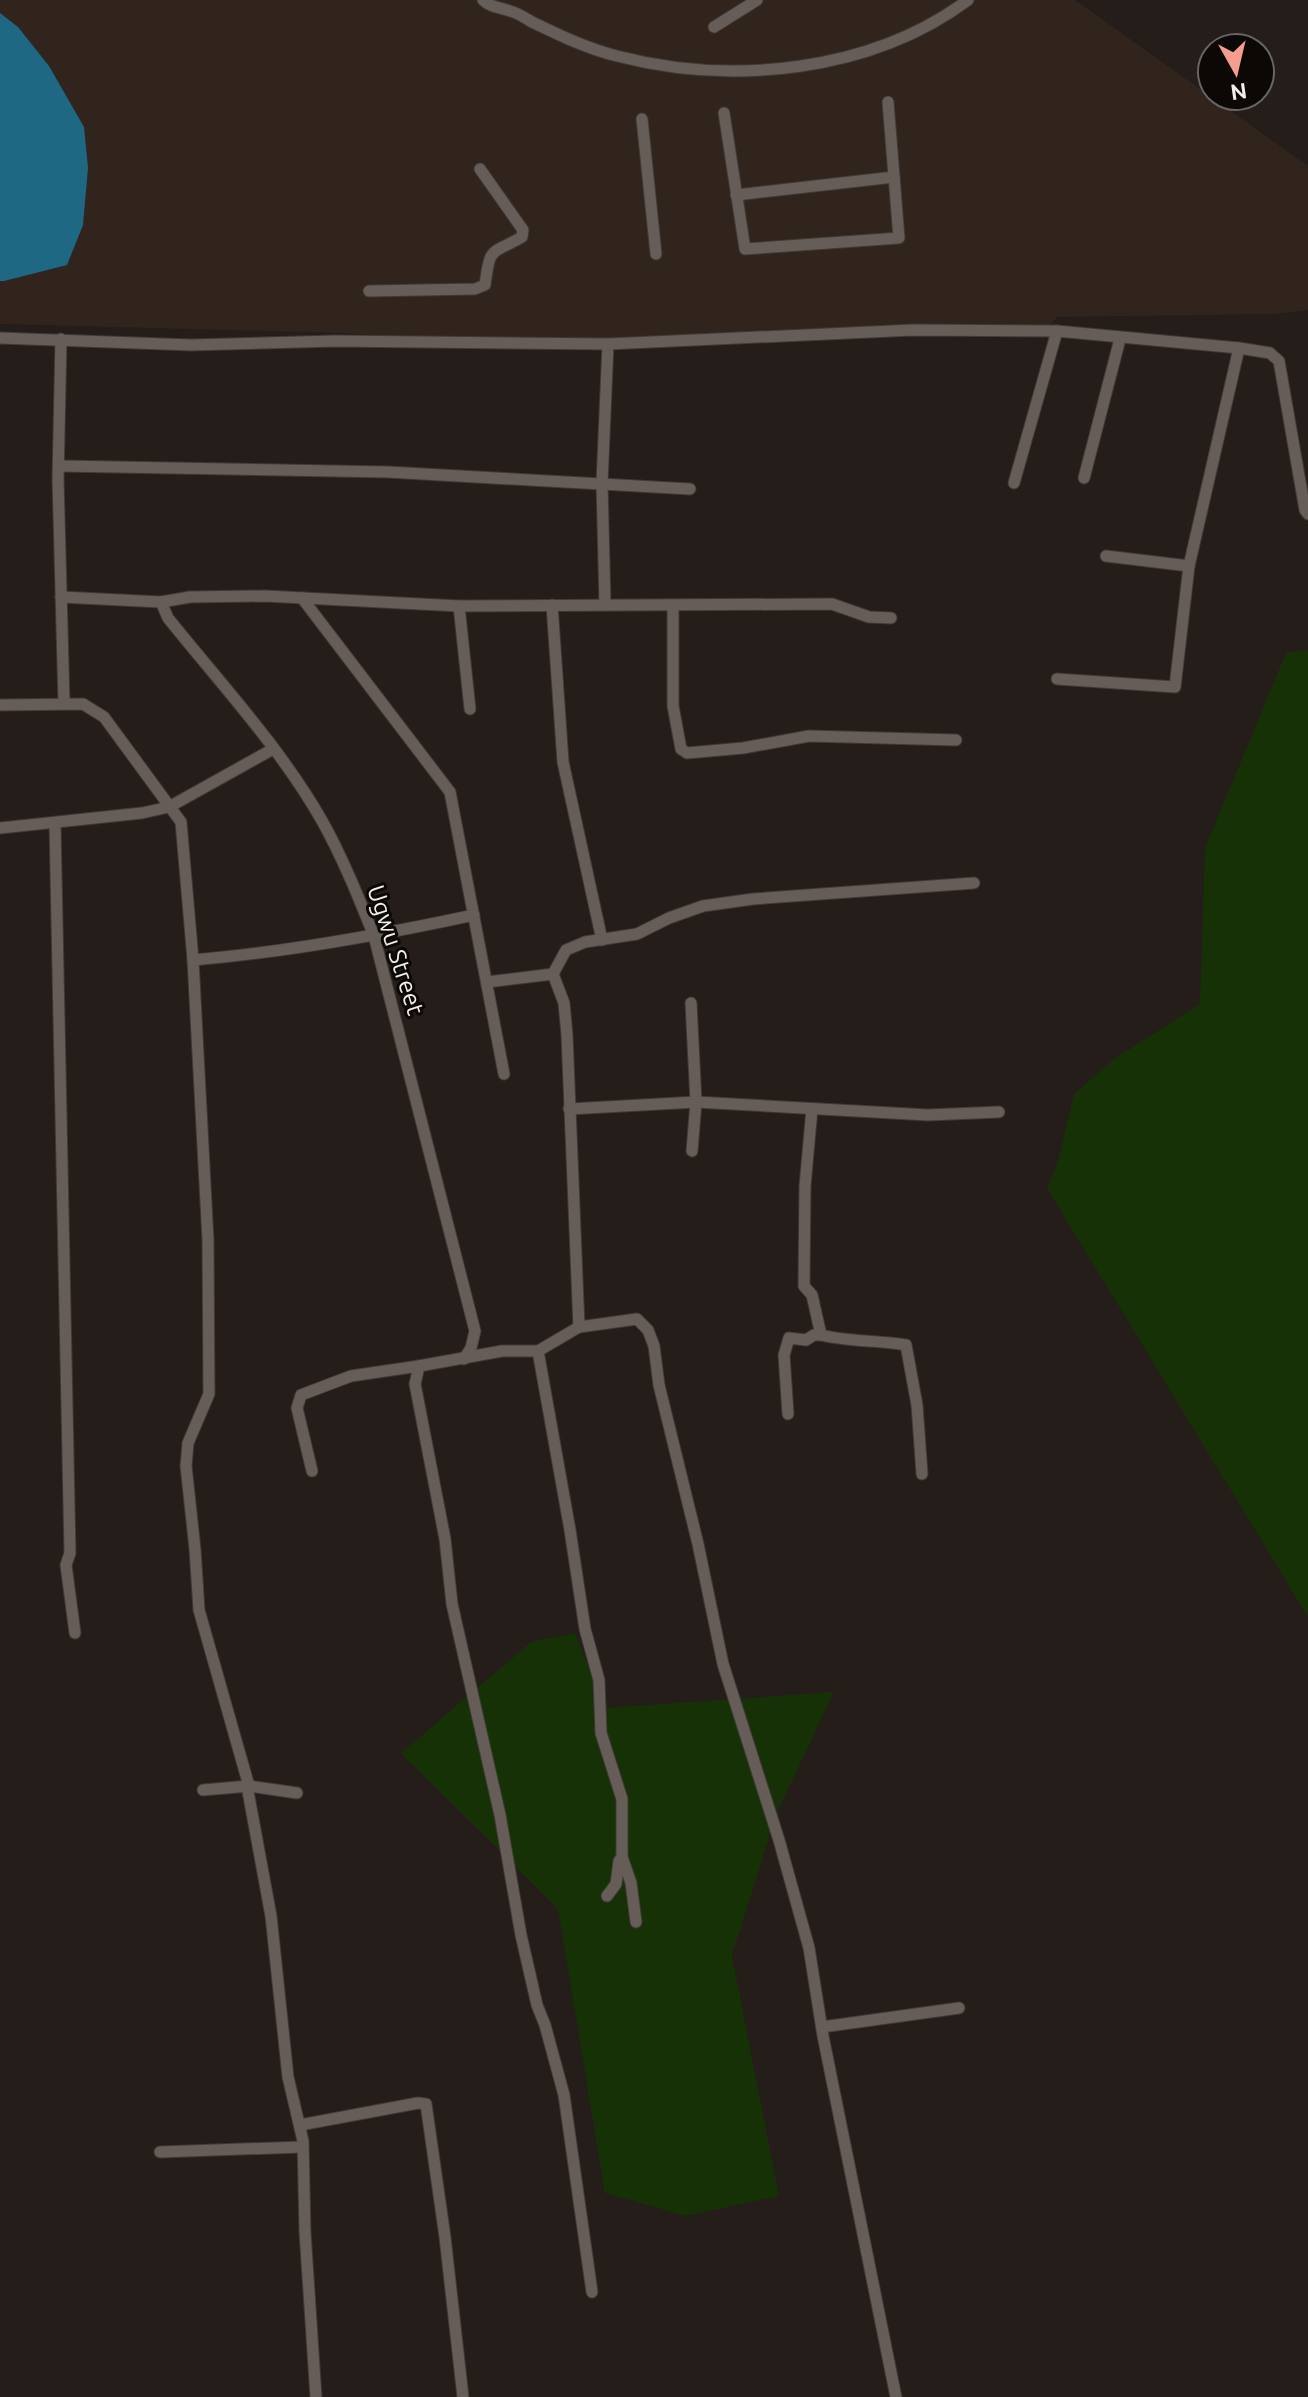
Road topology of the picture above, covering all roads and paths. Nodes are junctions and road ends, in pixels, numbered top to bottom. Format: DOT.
graph roads {
  1 [pos="483,0"];
  2 [pos="757,0"];
  3 [pos="943,0"];
  4 [pos="968,0"];
  5 [pos="951,13"];
  6 [pos="714,27"];
  7 [pos="888,102"];
  8 [pos="724,113"];
  9 [pos="642,119"];
  10 [pos="480,169"];
  11 [pos="894,177"];
  12 [pos="736,195"];
  13 [pos="656,254"];
  14 [pos="369,291"];
  15 [pos="1057,331"];
  16 [pos="0,338"];
  17 [pos="61,339"];
  18 [pos="1120,339"];
  19 [pos="608,344"];
  20 [pos="1239,348"];
  21 [pos="60,466"];
  22 [pos="1084,478"];
  23 [pos="602,483"];
  24 [pos="1014,483"];
  25 [pos="690,489"];
  26 [pos="1308,514"];
  27 [pos="1106,556"];
  28 [pos="1189,566"];
  29 [pos="61,597"];
  30 [pos="302,598"];
  31 [pos="161,602"];
  32 [pos="605,604"];
  33 [pos="552,605"];
  34 [pos="673,605"];
  35 [pos="459,606"];
  36 [pos="891,618"];
  37 [pos="1057,679"];
  38 [pos="64,703"];
  39 [pos="0,705"];
  40 [pos="470,709"];
  41 [pos="956,740"];
  42 [pos="273,749"];
  43 [pos="169,807"];
  44 [pos="55,824"];
  45 [pos="0,828"];
  46 [pos="974,883"];
  47 [pos="474,915"];
  48 [pos="374,936"];
  49 [pos="602,940"];
  50 [pos="193,960"];
  51 [pos="553,974"];
  52 [pos="487,982"];
  53 [pos="691,1003"];
  54 [pos="504,1074"];
  55 [pos="696,1102"];
  56 [pos="569,1109"];
  57 [pos="812,1109"];
  58 [pos="999,1112"];
  59 [pos="692,1151"];
  60 [pos="579,1327"];
  61 [pos="821,1335"];
  62 [pos="538,1351"];
  63 [pos="464,1359"];
  64 [pos="419,1366"];
  65 [pos="788,1414"];
  66 [pos="312,1471"];
  67 [pos="922,1474"];
  68 [pos="75,1633"];
  69 [pos="248,1786"];
  70 [pos="203,1790"];
  71 [pos="297,1793"];
  72 [pos="620,1859"];
  73 [pos="605,1870"];
  74 [pos="607,1896"];
  75 [pos="636,1922"];
  76 [pos="959,2008"];
  77 [pos="822,2027"];
  78 [pos="300,2125"];
  79 [pos="302,2147"];
  80 [pos="160,2152"];
  81 [pos="592,2292"];
  82 [pos="316,2397"];
  83 [pos="463,2397"];
  84 [pos="896,2397"];
  1 -- 5 [label="street"];
  2 -- 6 [label="street"];
  3 -- 5 [label="street"];
  4 -- 5 [label="street"];
  7 -- 11 [label="street"];
  8 -- 12 [label="street"];
  9 -- 13 [label="street"];
  10 -- 14 [label="street"];
  11 -- 12 [label="street"];
  11 -- 12 [label="street"];
  15 -- 18 [label="street"];
  15 -- 19 [label="street"];
  15 -- 24 [label="street"];
  16 -- 17 [label="street"];
  17 -- 19 [label="street"];
  17 -- 21 [label="street"];
  18 -- 20 [label="street"];
  18 -- 22 [label="street"];
  19 -- 23 [label="street"];
  20 -- 26 [label="street"];
  20 -- 28 [label="street"];
  21 -- 23 [label="street"];
  21 -- 29 [label="street"];
  23 -- 25 [label="street"];
  23 -- 32 [label="street"];
  27 -- 28 [label="street"];
  28 -- 37 [label="street"];
  29 -- 31 [label="street"];
  29 -- 38 [label="street"];
  30 -- 31 [label="street"];
  30 -- 35 [label="street"];
  30 -- 47 [label="street"];
  31 -- 42 [label="street, Ugwu Street"];
  32 -- 33 [label="street"];
  32 -- 34 [label="street"];
  33 -- 35 [label="street"];
  33 -- 49 [label="street"];
  34 -- 36 [label="street"];
  34 -- 41 [label="street"];
  35 -- 40 [label="street"];
  38 -- 39 [label="street"];
  38 -- 43 [label="street"];
  42 -- 43 [label="street"];
  42 -- 48 [label="street, Ugwu Street"];
  43 -- 44 [label="street"];
  43 -- 50 [label="street"];
  44 -- 45 [label="street"];
  44 -- 68 [label="street"];
  46 -- 49 [label="street"];
  47 -- 48 [label="street"];
  47 -- 52 [label="street"];
  48 -- 50 [label="street"];
  48 -- 63 [label="street, Ugwu Street"];
  49 -- 51 [label="street"];
  50 -- 69 [label="street"];
  51 -- 52 [label="street"];
  51 -- 56 [label="street"];
  52 -- 54 [label="street"];
  53 -- 55 [label="street"];
  55 -- 56 [label="street"];
  55 -- 57 [label="street"];
  55 -- 59 [label="street"];
  56 -- 60 [label="street"];
  57 -- 58 [label="street"];
  57 -- 61 [label="street"];
  60 -- 62 [label="street"];
  60 -- 77 [label="street"];
  61 -- 65 [label="street"];
  61 -- 67 [label="street"];
  62 -- 63 [label="street"];
  62 -- 72 [label="street"];
  63 -- 64 [label="street"];
  64 -- 66 [label="street"];
  64 -- 81 [label="street"];
  69 -- 70 [label="street"];
  69 -- 71 [label="street"];
  69 -- 78 [label="street"];
  72 -- 73 [label="street"];
  72 -- 74 [label="street"];
  72 -- 75 [label="street"];
  76 -- 77 [label="street"];
  77 -- 84 [label="street"];
  78 -- 79 [label="street"];
  78 -- 83 [label="street"];
  79 -- 80 [label="street"];
  79 -- 82 [label="street"];
}
